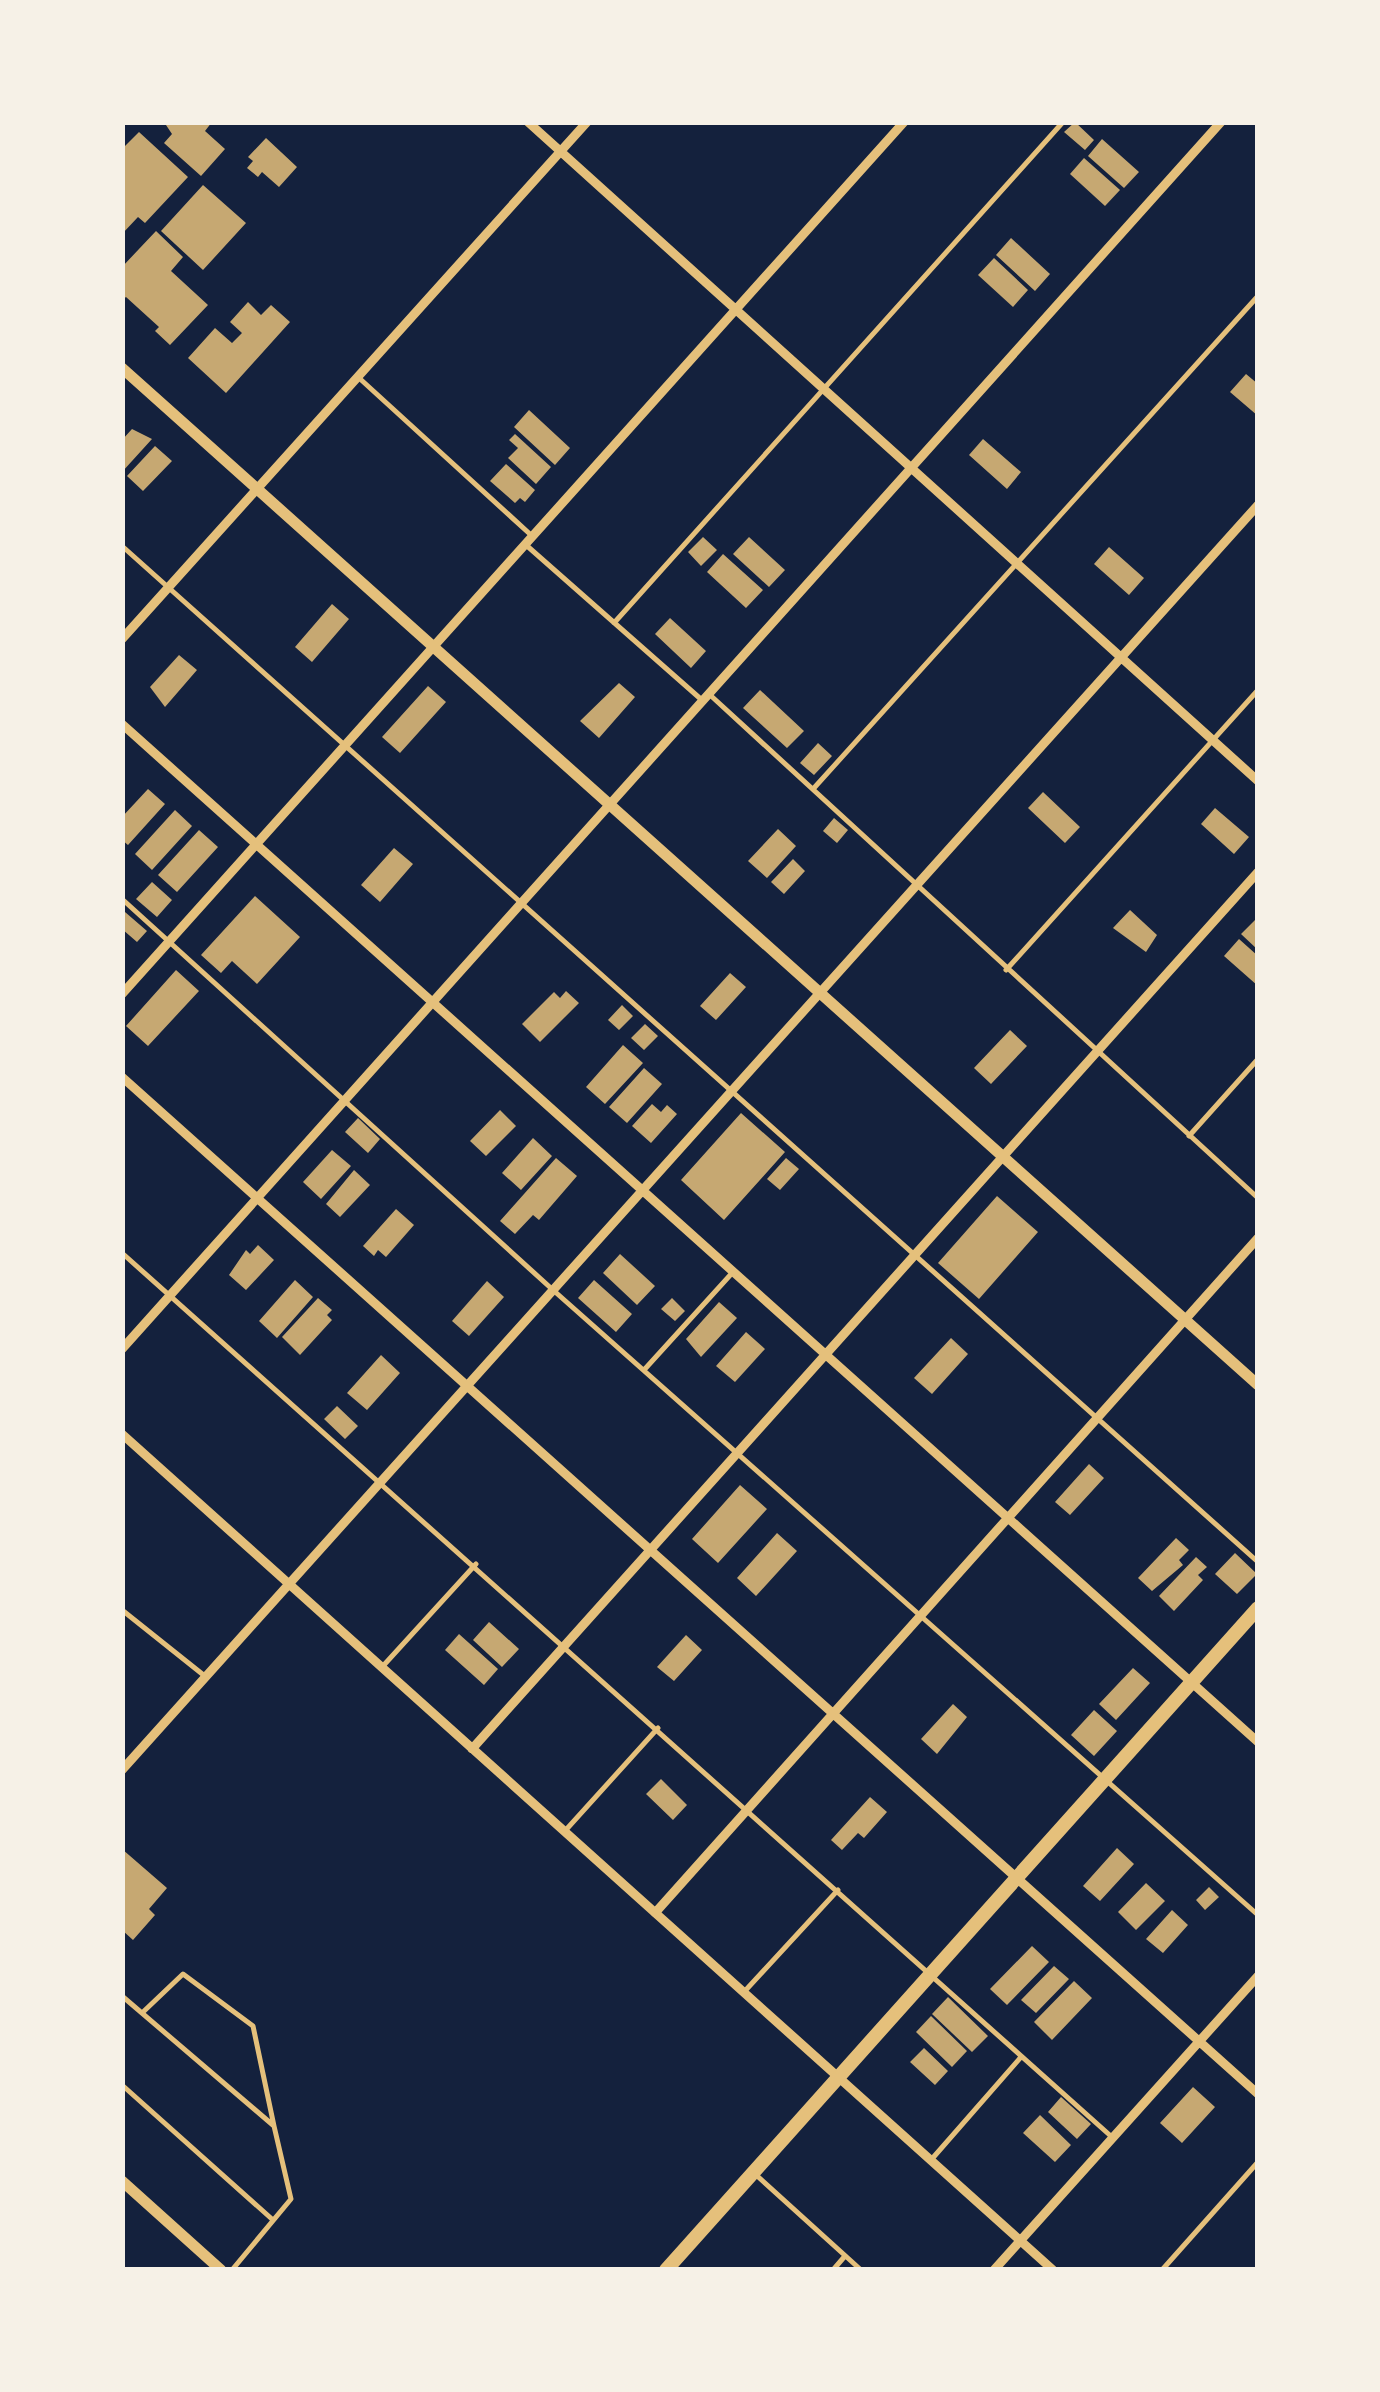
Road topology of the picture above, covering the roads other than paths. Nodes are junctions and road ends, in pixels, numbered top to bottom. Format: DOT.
graph roads {
  1 [pos="528,122"];
  2 [pos="587,122"];
  3 [pos="904,122"];
  4 [pos="1063,122"];
  5 [pos="1222,122"];
  6 [pos="561,152"];
  7 [pos="1258,296"];
  8 [pos="734,312"];
  9 [pos="122,368"];
  10 [pos="358,377"];
  11 [pos="823,392"];
  12 [pos="910,470"];
  13 [pos="256,488"];
  14 [pos="1258,505"];
  15 [pos="530,541"];
  16 [pos="122,546"];
  17 [pos="1016,563"];
  18 [pos="169,588"];
  19 [pos="614,623"];
  20 [pos="122,639"];
  21 [pos="434,647"];
  22 [pos="1120,658"];
  23 [pos="1258,690"];
  24 [pos="706,698"];
  25 [pos="122,724"];
  26 [pos="1213,741"];
  27 [pos="345,746"];
  28 [pos="1258,781"];
  29 [pos="814,788"];
  30 [pos="610,805"];
  31 [pos="257,845"];
  32 [pos="1258,872"];
  33 [pos="918,885"];
  34 [pos="122,900"];
  35 [pos="523,902"];
  36 [pos="170,942"];
  37 [pos="1006,970"];
  38 [pos="820,993"];
  39 [pos="122,994"];
  40 [pos="433,1003"];
  41 [pos="1096,1052"];
  42 [pos="1258,1058"];
  43 [pos="122,1077"];
  44 [pos="729,1093"];
  45 [pos="346,1100"];
  46 [pos="1189,1136"];
  47 [pos="1002,1156"];
  48 [pos="641,1190"];
  49 [pos="258,1198"];
  50 [pos="1258,1198"];
  51 [pos="1258,1238"];
  52 [pos="122,1253"];
  53 [pos="914,1255"];
  54 [pos="733,1272"];
  55 [pos="553,1290"];
  56 [pos="171,1295"];
  57 [pos="1185,1320"];
  58 [pos="122,1349"];
  59 [pos="826,1355"];
  60 [pos="644,1370"];
  61 [pos="466,1385"];
  62 [pos="1258,1385"];
  63 [pos="1098,1416"];
  64 [pos="122,1434"];
  65 [pos="738,1453"];
  66 [pos="381,1480"];
  67 [pos="1008,1518"];
  68 [pos="651,1550"];
  69 [pos="1258,1562"];
  70 [pos="476,1564"];
  71 [pos="288,1584"];
  72 [pos="1258,1608"];
  73 [pos="122,1610"];
  74 [pos="921,1616"];
  75 [pos="566,1645"];
  76 [pos="381,1668"];
  77 [pos="206,1677"];
  78 [pos="1192,1682"];
  79 [pos="834,1714"];
  80 [pos="658,1728"];
  81 [pos="1258,1742"];
  82 [pos="472,1749"];
  83 [pos="122,1770"];
  84 [pos="1104,1779"];
  85 [pos="748,1809"];
  86 [pos="564,1832"];
  87 [pos="1016,1878"];
  88 [pos="838,1890"];
  89 [pos="655,1912"];
  90 [pos="1258,1915"];
  91 [pos="929,1975"];
  92 [pos="1258,1976"];
  93 [pos="744,1992"];
  94 [pos="122,1996"];
  95 [pos="142,2013"];
  96 [pos="1199,2042"];
  97 [pos="1022,2057"];
  98 [pos="838,2077"];
  99 [pos="122,2085"];
  100 [pos="1258,2094"];
  101 [pos="274,2126"];
  102 [pos="1113,2138"];
  103 [pos="931,2160"];
  104 [pos="1258,2162"];
  105 [pos="753,2172"];
  106 [pos="122,2181"];
  107 [pos="273,2220"];
  108 [pos="1020,2240"];
  109 [pos="845,2256"];
  110 [pos="221,2270"];
  111 [pos="232,2270"];
  112 [pos="666,2270"];
  113 [pos="833,2270"];
  114 [pos="861,2270"];
  115 [pos="994,2270"];
  116 [pos="1053,2270"];
  117 [pos="1162,2270"];
  1 -- 6 [label="street"];
  2 -- 6 [label="street"];
  3 -- 8 [label="street"];
  4 -- 11 [label="lane"];
  5 -- 12 [label="street"];
  6 -- 8 [label="street"];
  6 -- 10 [label="street"];
  7 -- 17 [label="lane"];
  8 -- 11 [label="street"];
  8 -- 15 [label="street"];
  9 -- 13 [label="street"];
  10 -- 13 [label="street"];
  10 -- 15 [label="lane"];
  11 -- 12 [label="street"];
  11 -- 19 [label="lane"];
  12 -- 17 [label="street"];
  12 -- 24 [label="street"];
  13 -- 18 [label="street"];
  13 -- 21 [label="street"];
  14 -- 22 [label="street"];
  15 -- 19 [label="lane"];
  15 -- 21 [label="street"];
  16 -- 18 [label="lane"];
  17 -- 22 [label="street"];
  17 -- 29 [label="lane"];
  18 -- 20 [label="street"];
  18 -- 27 [label="lane"];
  19 -- 24 [label="lane"];
  21 -- 27 [label="street"];
  21 -- 30 [label="street"];
  22 -- 26 [label="street"];
  22 -- 33 [label="street"];
  23 -- 26 [label="lane"];
  24 -- 29 [label="lane"];
  24 -- 30 [label="street"];
  25 -- 31 [label="street"];
  26 -- 28 [label="street"];
  26 -- 37 [label="lane"];
  27 -- 31 [label="street"];
  27 -- 35 [label="lane"];
  29 -- 33 [label="lane"];
  30 -- 35 [label="street"];
  30 -- 38 [label="street"];
  31 -- 36 [label="street"];
  31 -- 40 [label="street"];
  32 -- 41 [label="street"];
  33 -- 37 [label="lane"];
  33 -- 38 [label="street"];
  34 -- 36 [label="lane"];
  35 -- 40 [label="street"];
  35 -- 44 [label="lane"];
  36 -- 39 [label="street"];
  36 -- 45 [label="lane"];
  37 -- 41 [label="lane"];
  38 -- 44 [label="street"];
  38 -- 47 [label="street"];
  40 -- 45 [label="street"];
  40 -- 48 [label="street"];
  41 -- 46 [label="lane"];
  41 -- 47 [label="street"];
  42 -- 46 [label="lane"];
  43 -- 49 [label="street"];
  44 -- 48 [label="street"];
  44 -- 53 [label="lane"];
  45 -- 49 [label="street"];
  45 -- 55 [label="lane"];
  46 -- 50 [label="lane"];
  47 -- 53 [label="street"];
  47 -- 57 [label="street"];
  48 -- 54 [label="street"];
  48 -- 55 [label="street"];
  49 -- 56 [label="street"];
  49 -- 61 [label="street"];
  51 -- 57 [label="street"];
  52 -- 56 [label="lane"];
  53 -- 59 [label="street"];
  53 -- 63 [label="lane"];
  54 -- 59 [label="street"];
  54 -- 60 [label="lane"];
  55 -- 60 [label="lane"];
  55 -- 61 [label="street"];
  56 -- 58 [label="street"];
  56 -- 66 [label="lane"];
  57 -- 62 [label="street"];
  57 -- 63 [label="street"];
  59 -- 65 [label="street"];
  59 -- 67 [label="street"];
  60 -- 65 [label="lane"];
  61 -- 66 [label="street"];
  61 -- 68 [label="street"];
  63 -- 67 [label="street"];
  63 -- 69 [label="lane"];
  64 -- 71 [label="street"];
  65 -- 68 [label="street"];
  65 -- 74 [label="lane"];
  66 -- 70 [label="lane"];
  66 -- 71 [label="street"];
  67 -- 74 [label="street"];
  67 -- 78 [label="street"];
  68 -- 75 [label="street"];
  68 -- 79 [label="street"];
  70 -- 75 [label="lane"];
  70 -- 76 [label="lane"];
  71 -- 76 [label="street"];
  71 -- 77 [label="street"];
  72 -- 78 [label="main road"];
  73 -- 77 [label="lane"];
  74 -- 79 [label="street"];
  74 -- 84 [label="lane"];
  75 -- 80 [label="lane"];
  75 -- 82 [label="street"];
  76 -- 82 [label="street"];
  77 -- 83 [label="street"];
  78 -- 81 [label="street"];
  78 -- 84 [label="main road"];
  79 -- 85 [label="street"];
  79 -- 87 [label="street"];
  80 -- 85 [label="lane"];
  80 -- 86 [label="lane"];
  82 -- 86 [label="street"];
  84 -- 87 [label="main road"];
  84 -- 90 [label="lane"];
  85 -- 88 [label="lane"];
  85 -- 89 [label="street"];
  86 -- 89 [label="street"];
  87 -- 91 [label="main road"];
  87 -- 96 [label="street"];
  88 -- 91 [label="lane"];
  88 -- 93 [label="lane"];
  89 -- 93 [label="street"];
  91 -- 97 [label="lane"];
  91 -- 98 [label="main road"];
  92 -- 96 [label="street"];
  93 -- 98 [label="street"];
  94 -- 95 [label="lane"];
  95 -- 101 [label="lane"];
  95 -- 101 [label="lane"];
  96 -- 100 [label="street"];
  96 -- 102 [label="street"];
  97 -- 102 [label="lane"];
  97 -- 103 [label="lane"];
  98 -- 103 [label="street"];
  98 -- 105 [label="main road"];
  99 -- 107 [label="lane"];
  101 -- 107 [label="lane"];
  102 -- 108 [label="street"];
  103 -- 108 [label="street"];
  104 -- 117 [label="lane"];
  105 -- 109 [label="lane"];
  105 -- 112 [label="main road"];
  106 -- 110 [label="street"];
  107 -- 111 [label="lane"];
  108 -- 115 [label="street"];
  108 -- 116 [label="street"];
  109 -- 113 [label="lane"];
  109 -- 114 [label="lane"];
}
